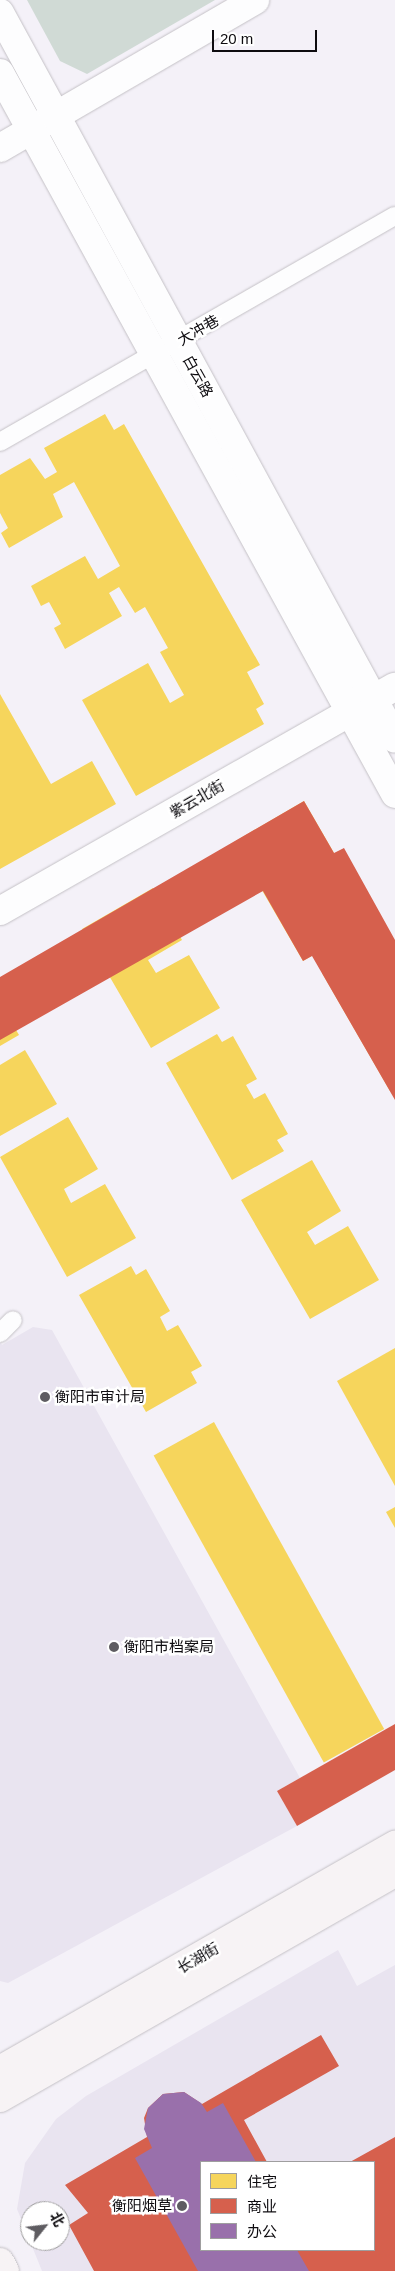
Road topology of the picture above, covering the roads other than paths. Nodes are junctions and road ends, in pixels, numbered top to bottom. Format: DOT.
graph roads {
  1 [pos="255,0"];
  2 [pos="0,13"];
  3 [pos="0,73"];
  4 [pos="56,116"];
  5 [pos="32,130"];
  6 [pos="0,148"];
  7 [pos="395,216"];
  8 [pos="179,341"];
  9 [pos="154,355"];
  10 [pos="0,442"];
  11 [pos="373,700"];
  12 [pos="395,739"];
  13 [pos="395,794"];
  14 [pos="0,911"];
  15 [pos="13,1320"];
  16 [pos="0,1333"];
  17 [pos="395,1845"];
  18 [pos="395,1873"];
  19 [pos="0,2070"];
  20 [pos="0,2098"];
  21 [pos="0,2262"];
  22 [pos="5,2271"];
  1 -- 4 [label="street"];
  2 -- 4 [label="street, 白云路"];
  3 -- 5 [label="street, 白云路"];
  4 -- 5 [label="street"];
  4 -- 8 [label="street, 白云路"];
  5 -- 6 [label="street"];
  5 -- 9 [label="street, 白云路"];
  7 -- 8 [label="lane, 大冲巷"];
  8 -- 9 [label="lane, 大冲巷"];
  8 -- 11 [label="street, 白云路"];
  9 -- 10 [label="lane, 大冲巷"];
  9 -- 11 [label="street, 白云路"];
  11 -- 12 [label="street, 白云路"];
  11 -- 13 [label="street, 白云路"];
  11 -- 14 [label="street, 紫云北街"];
  15 -- 16 [label="lane"];
  17 -- 19 [label="main road, 长湖街"];
  18 -- 20 [label="main road, 长湖街"];
  21 -- 22 [label="main road"];
}
